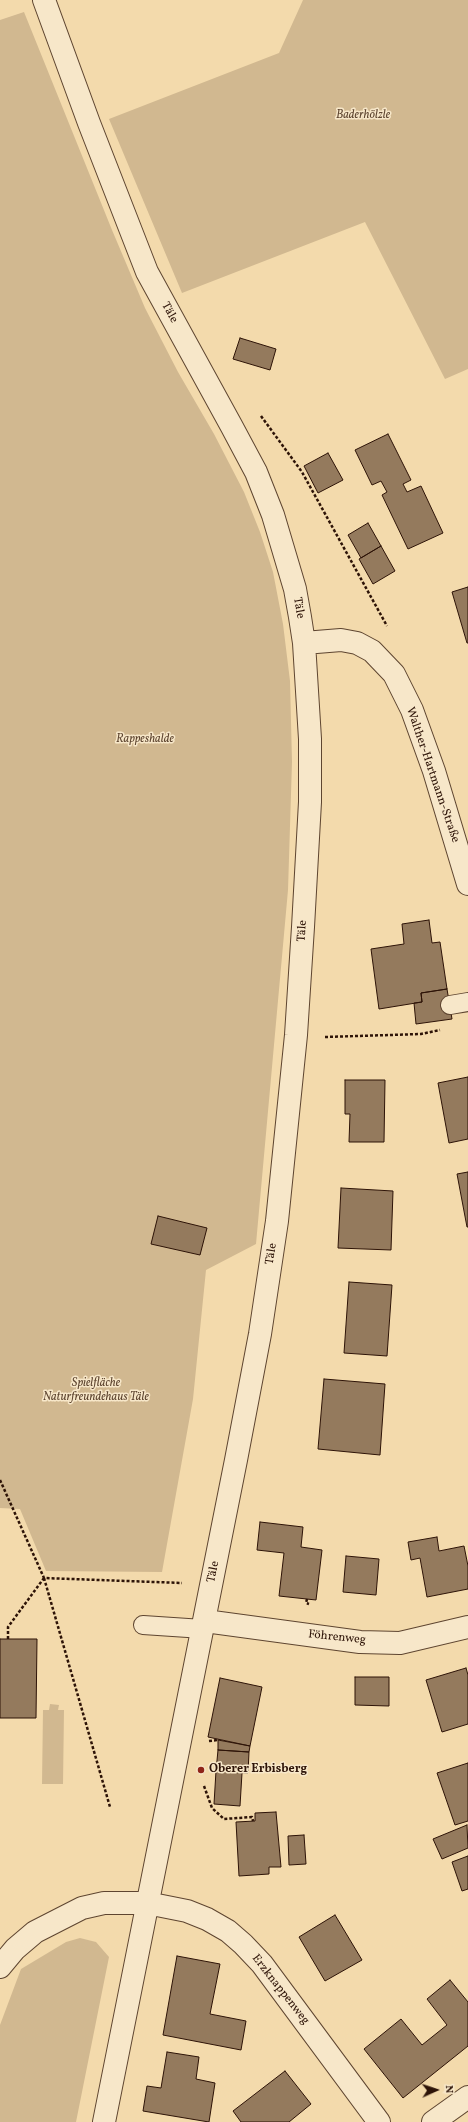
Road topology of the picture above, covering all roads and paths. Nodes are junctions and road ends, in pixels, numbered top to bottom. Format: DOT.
graph roads {
  1 [pos="44,0"];
  2 [pos="257,411"];
  3 [pos="388,627"];
  4 [pos="304,643"];
  5 [pos="468,884"];
  6 [pos="468,1002"];
  7 [pos="450,1005"];
  8 [pos="444,1030"];
  9 [pos="296,1035"];
  10 [pos="0,1480"];
  11 [pos="44,1578"];
  12 [pos="212,1584"];
  13 [pos="143,1625"];
  14 [pos="204,1625"];
  15 [pos="468,1627"];
  16 [pos="8,1639"];
  17 [pos="204,1786"];
  18 [pos="110,1807"];
  19 [pos="253,1821"];
  20 [pos="147,1903"];
  21 [pos="0,1967"];
  22 [pos="468,2097"];
  23 [pos="104,2122"];
  24 [pos="379,2122"];
  25 [pos="433,2122"];
  1 -- 4 [label="street, Täle"];
  2 -- 3 [label="path"];
  4 -- 5 [label="street, Walther-Hartmann-Straße"];
  4 -- 9 [label="street, Täle"];
  6 -- 7 [label="lane"];
  8 -- 9 [label="path"];
  9 -- 12 [label="street, Täle"];
  10 -- 11 [label="path"];
  11 -- 12 [label="path"];
  11 -- 16 [label="path"];
  11 -- 18 [label="path"];
  12 -- 14 [label="street, Täle"];
  13 -- 14 [label="lane"];
  14 -- 15 [label="street, Föhrenweg"];
  14 -- 20 [label="street, Täle"];
  17 -- 19 [label="path"];
  20 -- 21 [label="street, Erzknappenweg"];
  20 -- 23 [label="street"];
  20 -- 24 [label="street, Erzknappenweg"];
  22 -- 25 [label="street"];
}
